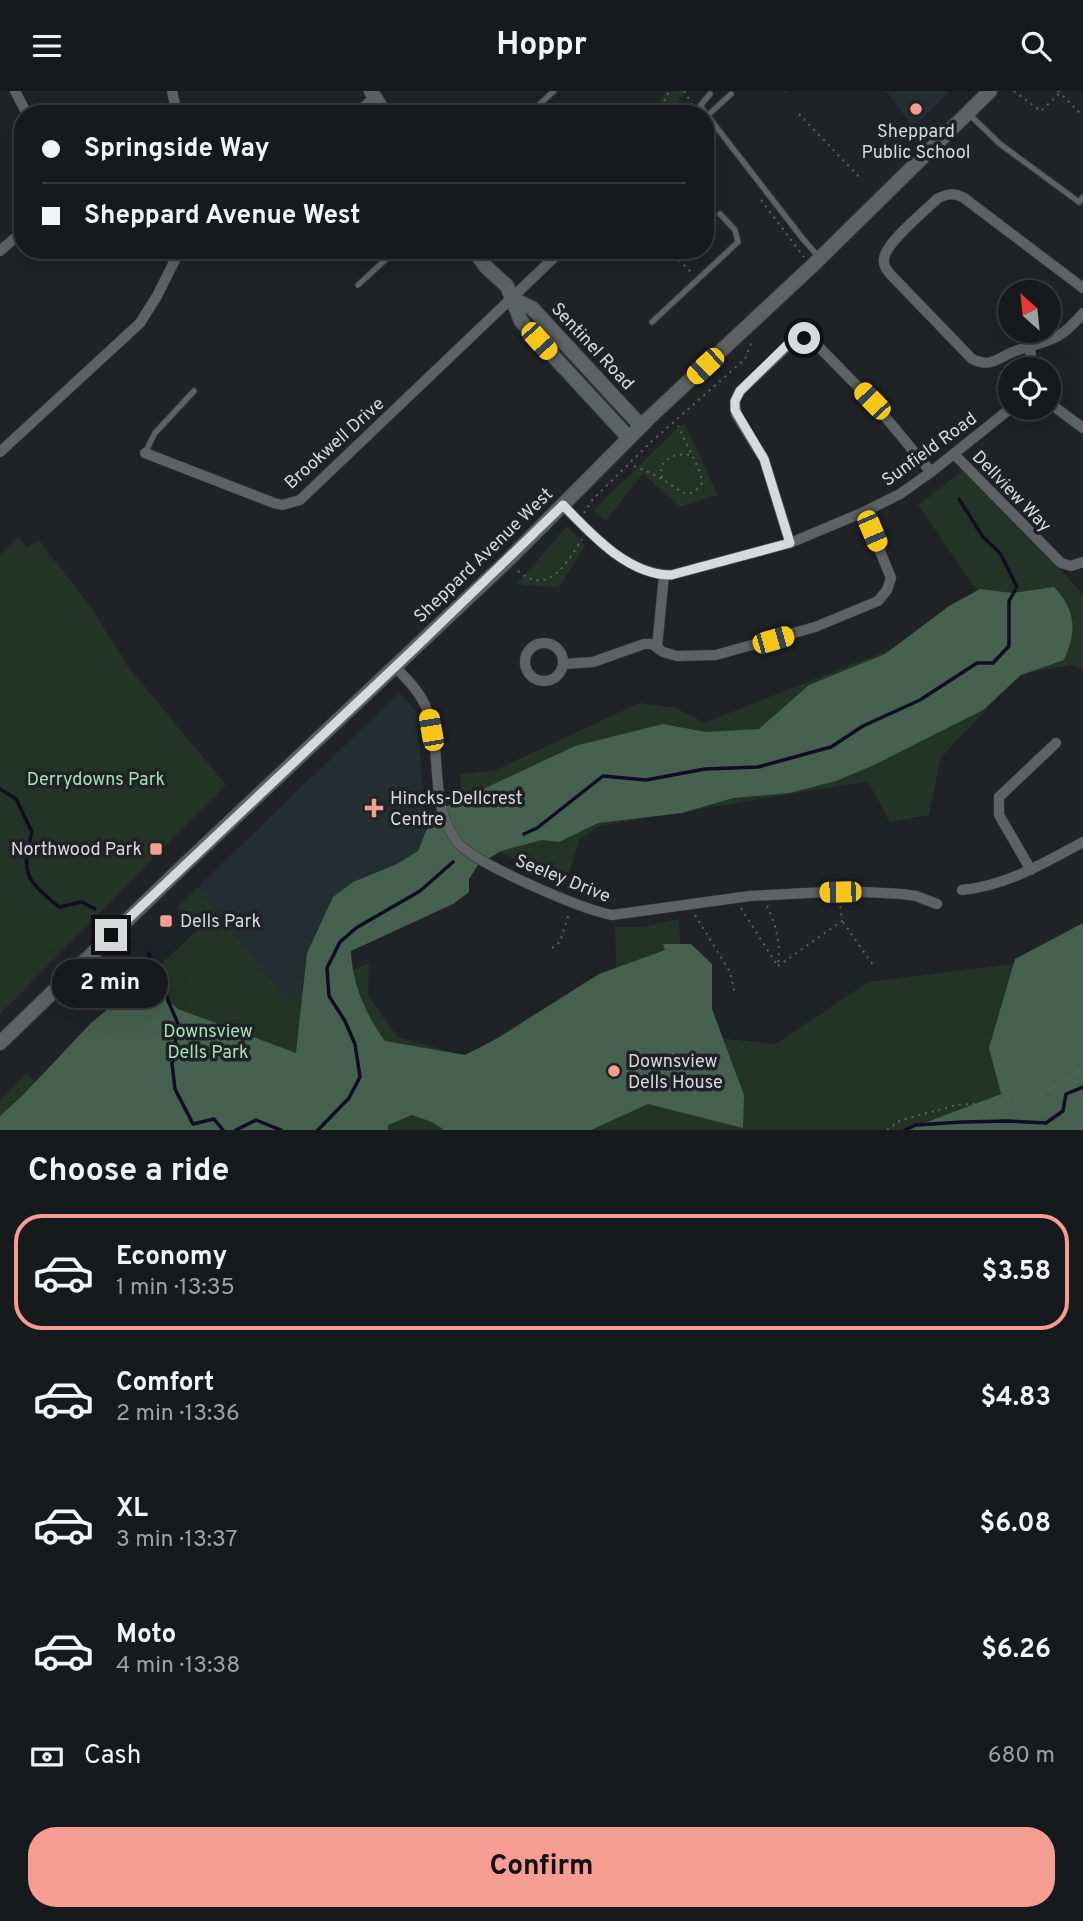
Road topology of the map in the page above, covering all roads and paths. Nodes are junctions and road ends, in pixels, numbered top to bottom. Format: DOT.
graph roads {
  1 [pos="554,91"];
  2 [pos="990,91"];
  3 [pos="1014,91"];
  4 [pos="1060,92"];
  5 [pos="710,94"];
  6 [pos="731,94"];
  7 [pos="539,105"];
  8 [pos="701,105"];
  9 [pos="714,110"];
  10 [pos="968,113"];
  11 [pos="799,114"];
  12 [pos="1083,116"];
  13 [pos="714,125"];
  14 [pos="862,180"];
  15 [pos="1083,197"];
  16 [pos="720,214"];
  17 [pos="14,239"];
  18 [pos="0,251"];
  19 [pos="820,258"];
  20 [pos="176,259"];
  21 [pos="386,259"];
  22 [pos="480,259"];
  23 [pos="553,259"];
  24 [pos="678,259"];
  25 [pos="689,270"];
  26 [pos="358,285"];
  27 [pos="1083,288"];
  28 [pos="513,299"];
  29 [pos="1083,313"];
  30 [pos="652,322"];
  31 [pos="753,336"];
  32 [pos="1030,348"];
  33 [pos="1031,357"];
  34 [pos="194,391"];
  35 [pos="1061,412"];
  36 [pos="998,418"];
  37 [pos="641,426"];
  38 [pos="678,426"];
  39 [pos="1083,428"];
  40 [pos="629,438"];
  41 [pos="0,452"];
  42 [pos="145,453"];
  43 [pos="954,454"];
  44 [pos="693,455"];
  45 [pos="634,466"];
  46 [pos="931,472"];
  47 [pos="662,479"];
  48 [pos="563,505"];
  49 [pos="864,512"];
  50 [pos="577,519"];
  51 [pos="587,531"];
  52 [pos="790,543"];
  53 [pos="1083,562"];
  54 [pos="518,571"];
  55 [pos="664,575"];
  56 [pos="657,647"];
  57 [pos="564,664"];
  58 [pos="395,667"];
  59 [pos="1056,743"];
  60 [pos="1083,842"];
  61 [pos="1031,870"];
  62 [pos="962,890"];
  63 [pos="840,892"];
  64 [pos="761,896"];
  65 [pos="734,898"];
  66 [pos="573,901"];
  67 [pos="688,904"];
  68 [pos="937,904"];
  69 [pos="842,921"];
  70 [pos="551,948"];
  71 [pos="873,965"];
  72 [pos="778,966"];
  73 [pos="735,994"];
  74 [pos="0,1044"];
  75 [pos="1083,1069"];
  76 [pos="887,1130"];
  1 -- 7 [label="lane"];
  2 -- 10 [label="main road, Sheppard Avenue West"];
  3 -- 4 [label="path"];
  4 -- 12 [label="path"];
  5 -- 8 [label="lane"];
  6 -- 9 [label="lane"];
  10 -- 15 [label="lane"];
  10 -- 19 [label="main road, Sheppard Avenue West"];
  11 -- 14 [label="path"];
  13 -- 19 [label="lane"];
  16 -- 30 [label="lane"];
  17 -- 18 [label="street"];
  19 -- 37 [label="main road, Sheppard Avenue West"];
  20 -- 41 [label="street"];
  21 -- 26 [label="lane"];
  22 -- 28 [label="main road, Sentinel Road"];
  23 -- 28 [label="street, Brookwell Drive"];
  24 -- 25 [label="path"];
  27 -- 32 [label="street"];
  28 -- 37 [label="main road, Sentinel Road"];
  28 -- 40 [label="main road, Sentinel Road"];
  28 -- 42 [label="street, Brookwell Drive"];
  29 -- 32 [label="street"];
  31 -- 50 [label="path"];
  32 -- 33 [label="street"];
  34 -- 42 [label="lane"];
  35 -- 39 [label="street"];
  36 -- 43 [label="street, Sunfield Road"];
  37 -- 40 [label="main road, Sheppard Avenue West"];
  38 -- 44 [label="path"];
  40 -- 48 [label="main road, Sheppard Avenue West"];
  43 -- 46 [label="street, Sunfield Road"];
  43 -- 53 [label="street, Dellview Way"];
  44 -- 47 [label="path"];
  44 -- 47 [label="path"];
  45 -- 47 [label="path"];
  46 -- 49 [label="street, Sunfield Road"];
  46 -- 52 [label="street"];
  48 -- 50 [label="street"];
  48 -- 58 [label="main road, Sheppard Avenue West"];
  49 -- 52 [label="street, Sunfield Road"];
  49 -- 56 [label="street"];
  50 -- 51 [label="street"];
  51 -- 54 [label="path"];
  51 -- 55 [label="street"];
  52 -- 55 [label="street, Sunfield Road"];
  55 -- 56 [label="street"];
  56 -- 57 [label="street"];
  57 -- 57 [label="street"];
  58 -- 66 [label="street, Seeley Drive"];
  58 -- 74 [label="main road, Sheppard Avenue West"];
  59 -- 61 [label="street"];
  60 -- 61 [label="street"];
  61 -- 62 [label="street"];
  63 -- 64 [label="street, Seeley Drive"];
  63 -- 68 [label="street, Seeley Drive"];
  63 -- 69 [label="path"];
  64 -- 65 [label="street, Seeley Drive"];
  64 -- 72 [label="path"];
  65 -- 67 [label="street, Seeley Drive"];
  65 -- 72 [label="path"];
  66 -- 67 [label="street, Seeley Drive"];
  66 -- 70 [label="path"];
  67 -- 73 [label="path"];
  69 -- 71 [label="path"];
  69 -- 72 [label="path"];
  75 -- 76 [label="path"];
}
